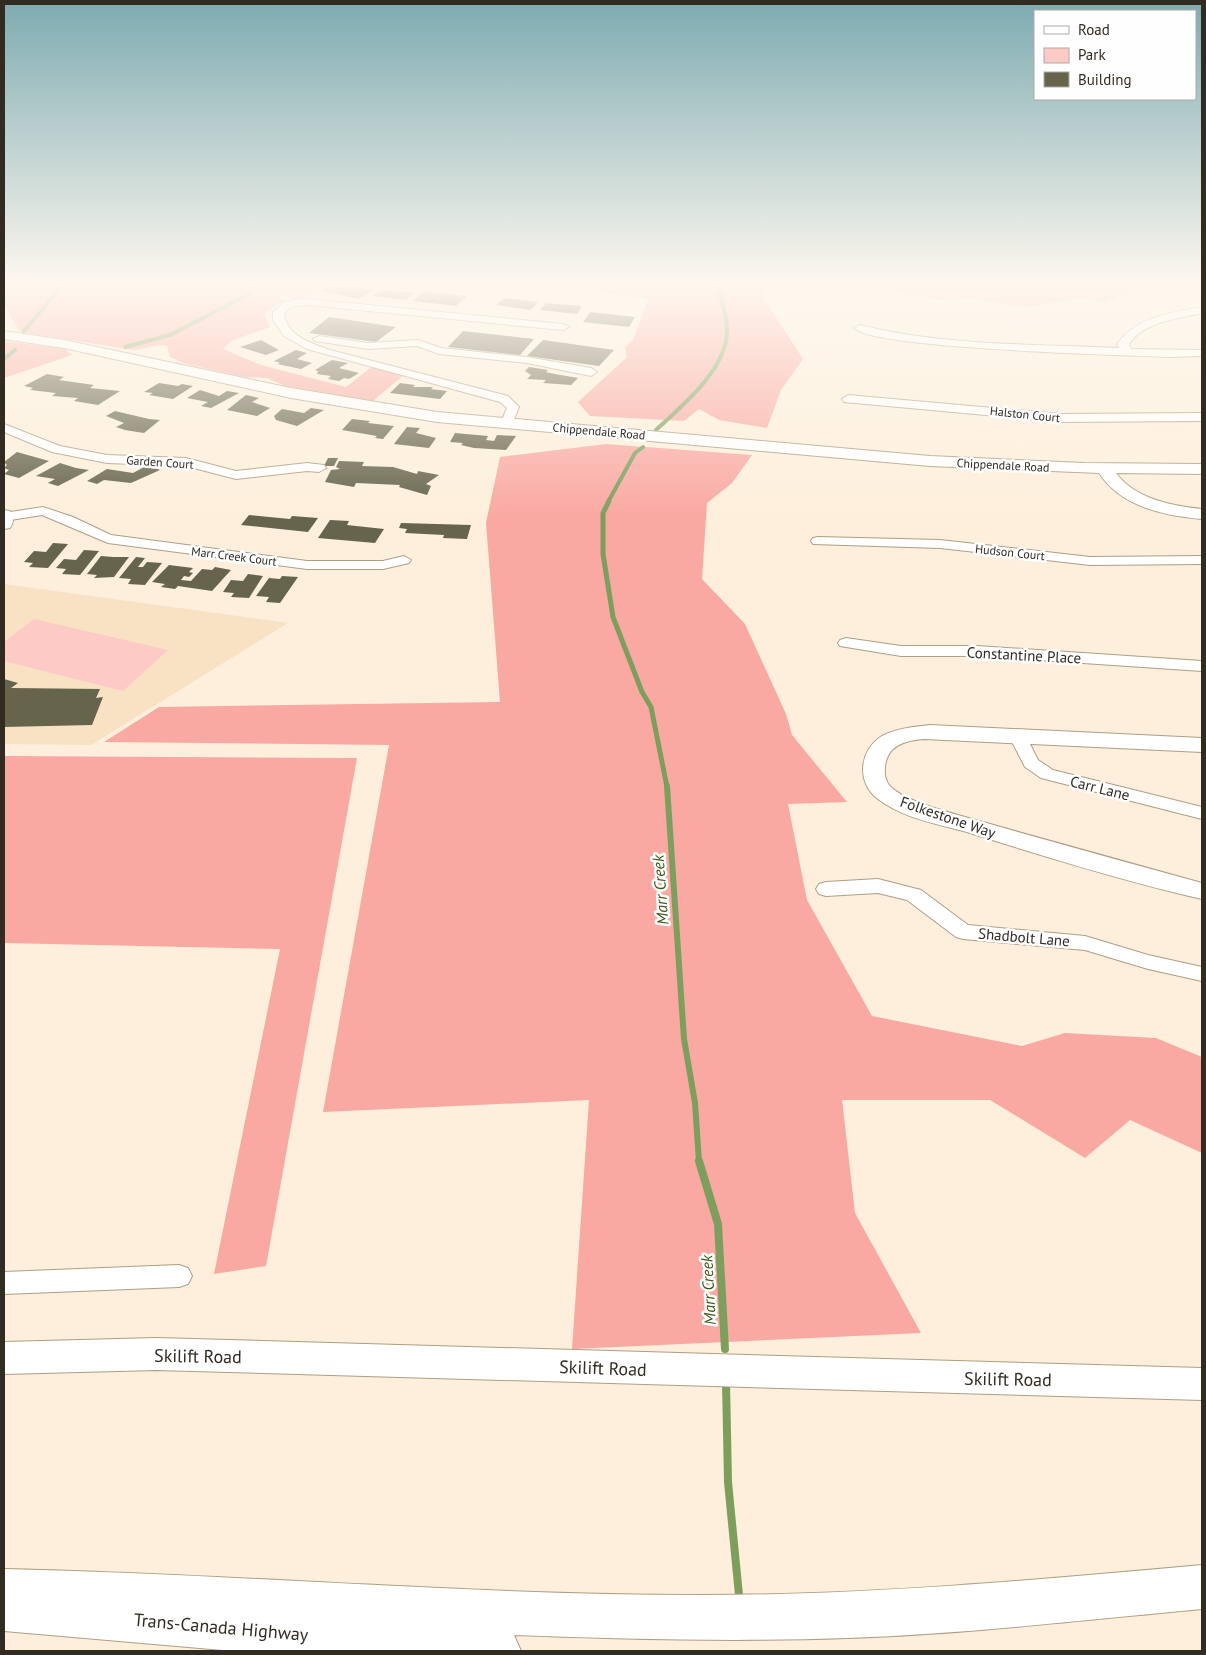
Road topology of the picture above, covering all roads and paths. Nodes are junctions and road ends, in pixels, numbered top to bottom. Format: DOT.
graph roads {
  1 [pos="145,362"];
  2 [pos="365,362"];
  3 [pos="539,362"];
  4 [pos="591,372"];
  5 [pos="848,399"];
  6 [pos="1202,417"];
  7 [pos="507,422"];
  8 [pos="4,428"];
  9 [pos="319,468"];
  10 [pos="1104,469"];
  11 [pos="1202,469"];
  12 [pos="1202,514"];
  13 [pos="4,516"];
  14 [pos="818,541"];
  15 [pos="404,560"];
  16 [pos="1202,560"];
  17 [pos="846,643"];
  18 [pos="1202,666"];
  19 [pos="1018,736"];
  20 [pos="1202,746"];
  21 [pos="1202,813"];
  22 [pos="826,889"];
  23 [pos="1202,892"];
  24 [pos="1202,974"];
  25 [pos="179,1276"];
  26 [pos="4,1284"];
  27 [pos="4,1358"];
  28 [pos="1202,1384"];
  29 [pos="1202,1587"];
  30 [pos="4,1590"];
  31 [pos="4,1609"];
  32 [pos="498,1651"];
  1 -- 7 [label="street, Chippendale Road"];
  2 -- 7 [label="street"];
  3 -- 4 [label="street"];
  5 -- 6 [label="street, Halston Court"];
  7 -- 10 [label="street, Chippendale Road"];
  8 -- 9 [label="street, Garden Court"];
  10 -- 11 [label="street, Chippendale Road"];
  10 -- 12 [label="street"];
  13 -- 15 [label="street, Marr Creek Court"];
  14 -- 16 [label="street, Hudson Court"];
  17 -- 18 [label="street, Constantine Place"];
  19 -- 20 [label="street, Folkestone Way"];
  19 -- 21 [label="street, Carr Lane"];
  19 -- 23 [label="street, Folkestone Way"];
  22 -- 24 [label="street, Shadbolt Lane"];
  25 -- 26 [label="street"];
  27 -- 28 [label="street, Skilift Road"];
  29 -- 30 [label="highway"];
  31 -- 32 [label="highway, Trans-Canada Highway"];
}
